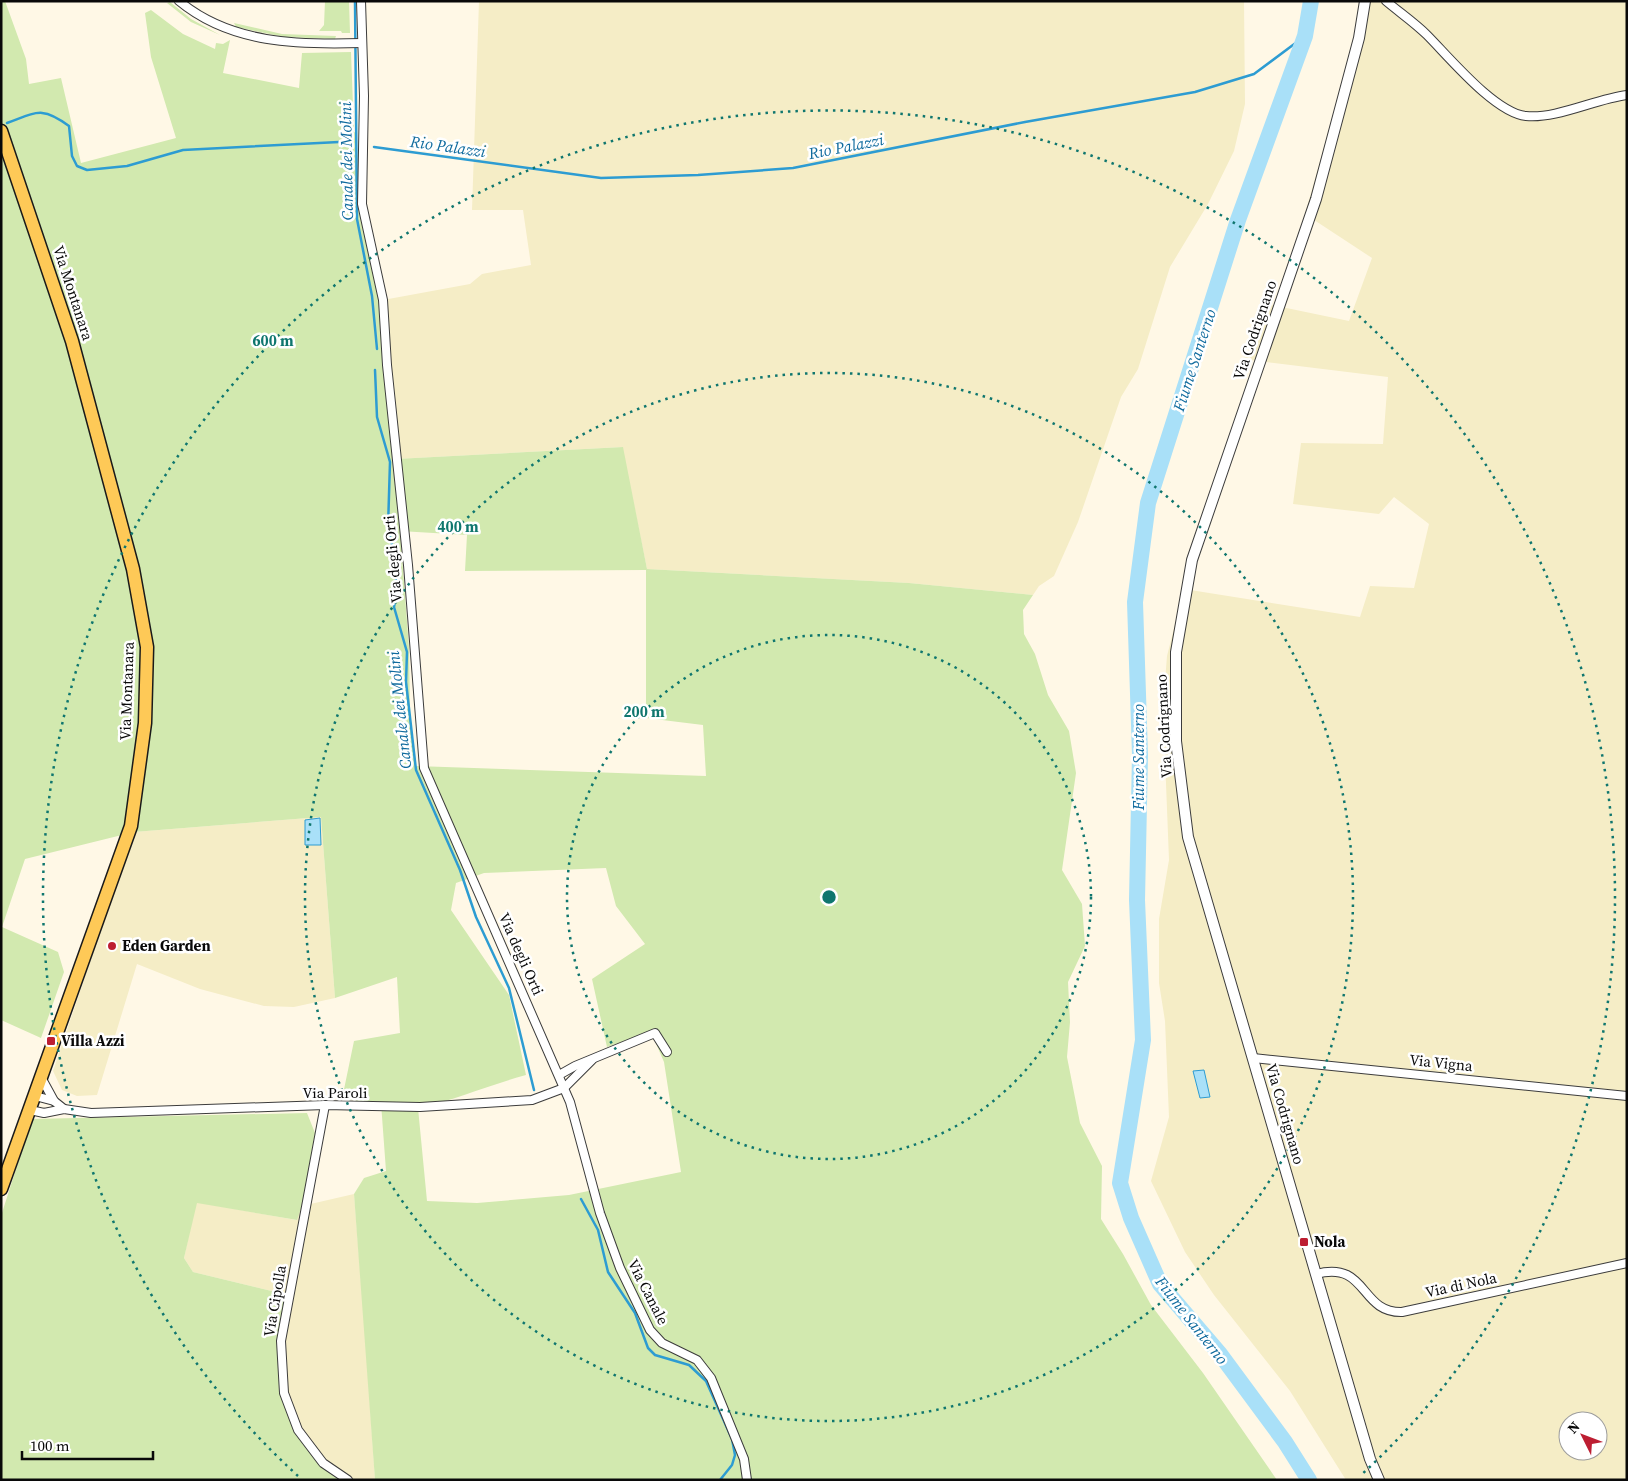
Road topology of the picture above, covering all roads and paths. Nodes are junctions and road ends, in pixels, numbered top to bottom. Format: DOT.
graph roads {
  1 [pos="179,1"];
  2 [pos="361,1"];
  3 [pos="1365,1"];
  4 [pos="1386,1"];
  5 [pos="360,43"];
  6 [pos="1627,95"];
  7 [pos="1,131"];
  8 [pos="667,1052"];
  9 [pos="1253,1058"];
  10 [pos="592,1060"];
  11 [pos="559,1075"];
  12 [pos="42,1079"];
  13 [pos="564,1088"];
  14 [pos="35,1096"];
  15 [pos="1627,1096"];
  16 [pos="54,1101"];
  17 [pos="325,1105"];
  18 [pos="64,1109"];
  19 [pos="30,1110"];
  20 [pos="1,1189"];
  21 [pos="1627,1263"];
  22 [pos="1316,1274"];
  23 [pos="348,1480"];
  24 [pos="747,1480"];
  25 [pos="1379,1480"];
  1 -- 5 [label="street"];
  2 -- 5 [label="street, Via degli Orti"];
  3 -- 9 [label="street, Via Codrignano"];
  4 -- 6 [label="street"];
  5 -- 11 [label="street, Via degli Orti"];
  7 -- 12 [label="main road, Via Montanara"];
  8 -- 10 [label="street, Via Paroli"];
  9 -- 15 [label="street, Via Vigna"];
  9 -- 22 [label="street, Via Codrignano"];
  10 -- 11 [label="street, Via Paroli"];
  10 -- 13 [label="street, Via Paroli"];
  11 -- 13 [label="street, Via degli Orti"];
  12 -- 14 [label="main road, Via Montanara"];
  12 -- 16 [label="street"];
  13 -- 17 [label="street, Via Paroli"];
  13 -- 24 [label="street, Via Canale"];
  14 -- 16 [label="street"];
  14 -- 19 [label="main road, Via Montanara"];
  16 -- 18 [label="street"];
  17 -- 18 [label="street, Via Paroli"];
  17 -- 23 [label="street, Via Cipolla"];
  18 -- 19 [label="street, Via Paroli"];
  19 -- 20 [label="main road, Via Montanara"];
  21 -- 22 [label="street, Via di Nola"];
  22 -- 25 [label="street, Via Codrignano"];
}
